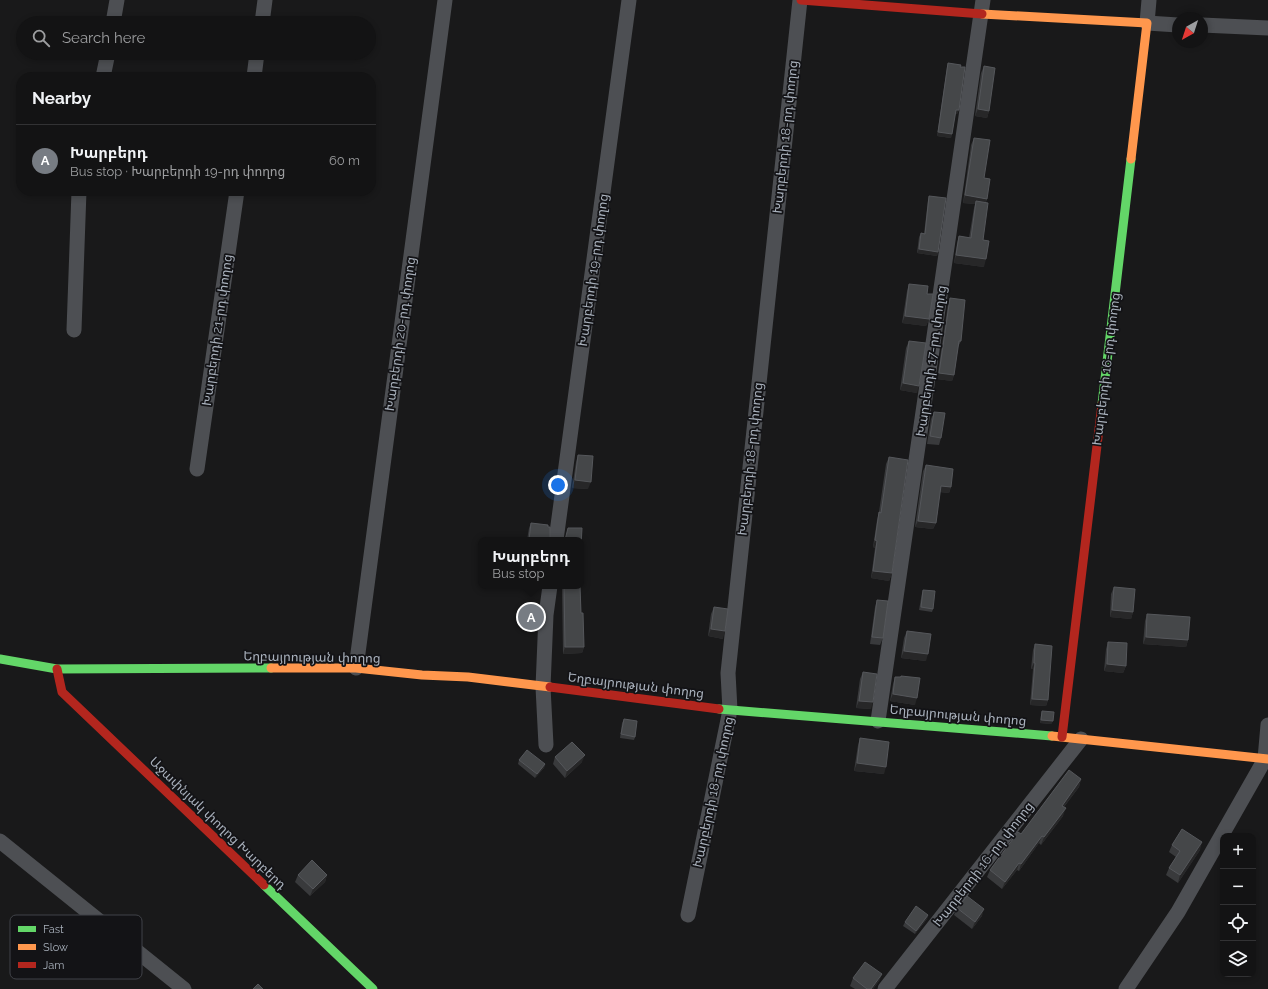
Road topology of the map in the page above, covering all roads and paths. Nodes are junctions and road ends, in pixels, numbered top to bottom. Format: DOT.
graph roads {
  1 [pos="117,0"];
  2 [pos="265,0"];
  3 [pos="445,0"];
  4 [pos="629,0"];
  5 [pos="800,0"];
  6 [pos="1149,0"];
  7 [pos="982,7"];
  8 [pos="114,16"];
  9 [pos="263,16"];
  10 [pos="1146,23"];
  11 [pos="1172,24"];
  12 [pos="1208,26"];
  13 [pos="1268,28"];
  14 [pos="107,60"];
  15 [pos="256,60"];
  16 [pos="104,72"];
  17 [pos="255,72"];
  18 [pos="79,196"];
  19 [pos="237,196"];
  20 [pos="74,330"];
  21 [pos="197,470"];
  22 [pos="556,537"];
  23 [pos="550,589"];
  24 [pos="0,659"];
  25 [pos="356,668"];
  26 [pos="57,669"];
  27 [pos="543,688"];
  28 [pos="730,710"];
  29 [pos="878,721"];
  30 [pos="1268,725"];
  31 [pos="1062,737"];
  32 [pos="1081,739"];
  33 [pos="546,745"];
  34 [pos="1267,759"];
  35 [pos="0,841"];
  36 [pos="92,915"];
  37 [pos="688,915"];
  38 [pos="142,955"];
  39 [pos="184,989"];
  40 [pos="372,989"];
  41 [pos="885,989"];
  42 [pos="1126,989"];
  1 -- 8 [label="street"];
  2 -- 9 [label="street"];
  3 -- 25 [label="street, Խարբերդի 20-րդ փողոց"];
  4 -- 22 [label="street, Խարբերդի 19-րդ փողոց"];
  5 -- 7 [label="street"];
  5 -- 28 [label="street, Խարբերդի 18-րդ փողոց"];
  6 -- 10 [label="street, Խարբերդի 16-րդ փողոց"];
  7 -- 10 [label="street"];
  7 -- 29 [label="street, Խարբերդի 17-րդ փողոց"];
  10 -- 11 [label="street"];
  10 -- 31 [label="street, Խարբերդի 16-րդ փողոց"];
  12 -- 13 [label="street"];
  14 -- 16 [label="street"];
  15 -- 17 [label="street"];
  18 -- 20 [label="street"];
  19 -- 21 [label="street, Խարբերդի 21-րդ փողոց"];
  23 -- 27 [label="street"];
  24 -- 26 [label="street, Եղբայրության փողոց"];
  25 -- 26 [label="street, Եղբայրության փողոց"];
  25 -- 27 [label="street, Եղբայրության փողոց"];
  26 -- 40 [label="street, Աջափնյակ փողոց Խարբերդ"];
  27 -- 28 [label="street, Եղբայրության փողոց"];
  27 -- 33 [label="street"];
  28 -- 29 [label="street, Եղբայրության փողոց"];
  28 -- 37 [label="street, Խարբերդի 18-րդ փողոց"];
  29 -- 31 [label="street, Եղբայրության փողոց"];
  30 -- 34 [label="street"];
  31 -- 32 [label="street, Եղբայրության փողոց"];
  32 -- 34 [label="street, Եղբայրության փողոց"];
  32 -- 41 [label="street, Խարբերդի 16-րդ փողոց"];
  34 -- 42 [label="street"];
  35 -- 36 [label="street"];
  38 -- 39 [label="street"];
}
